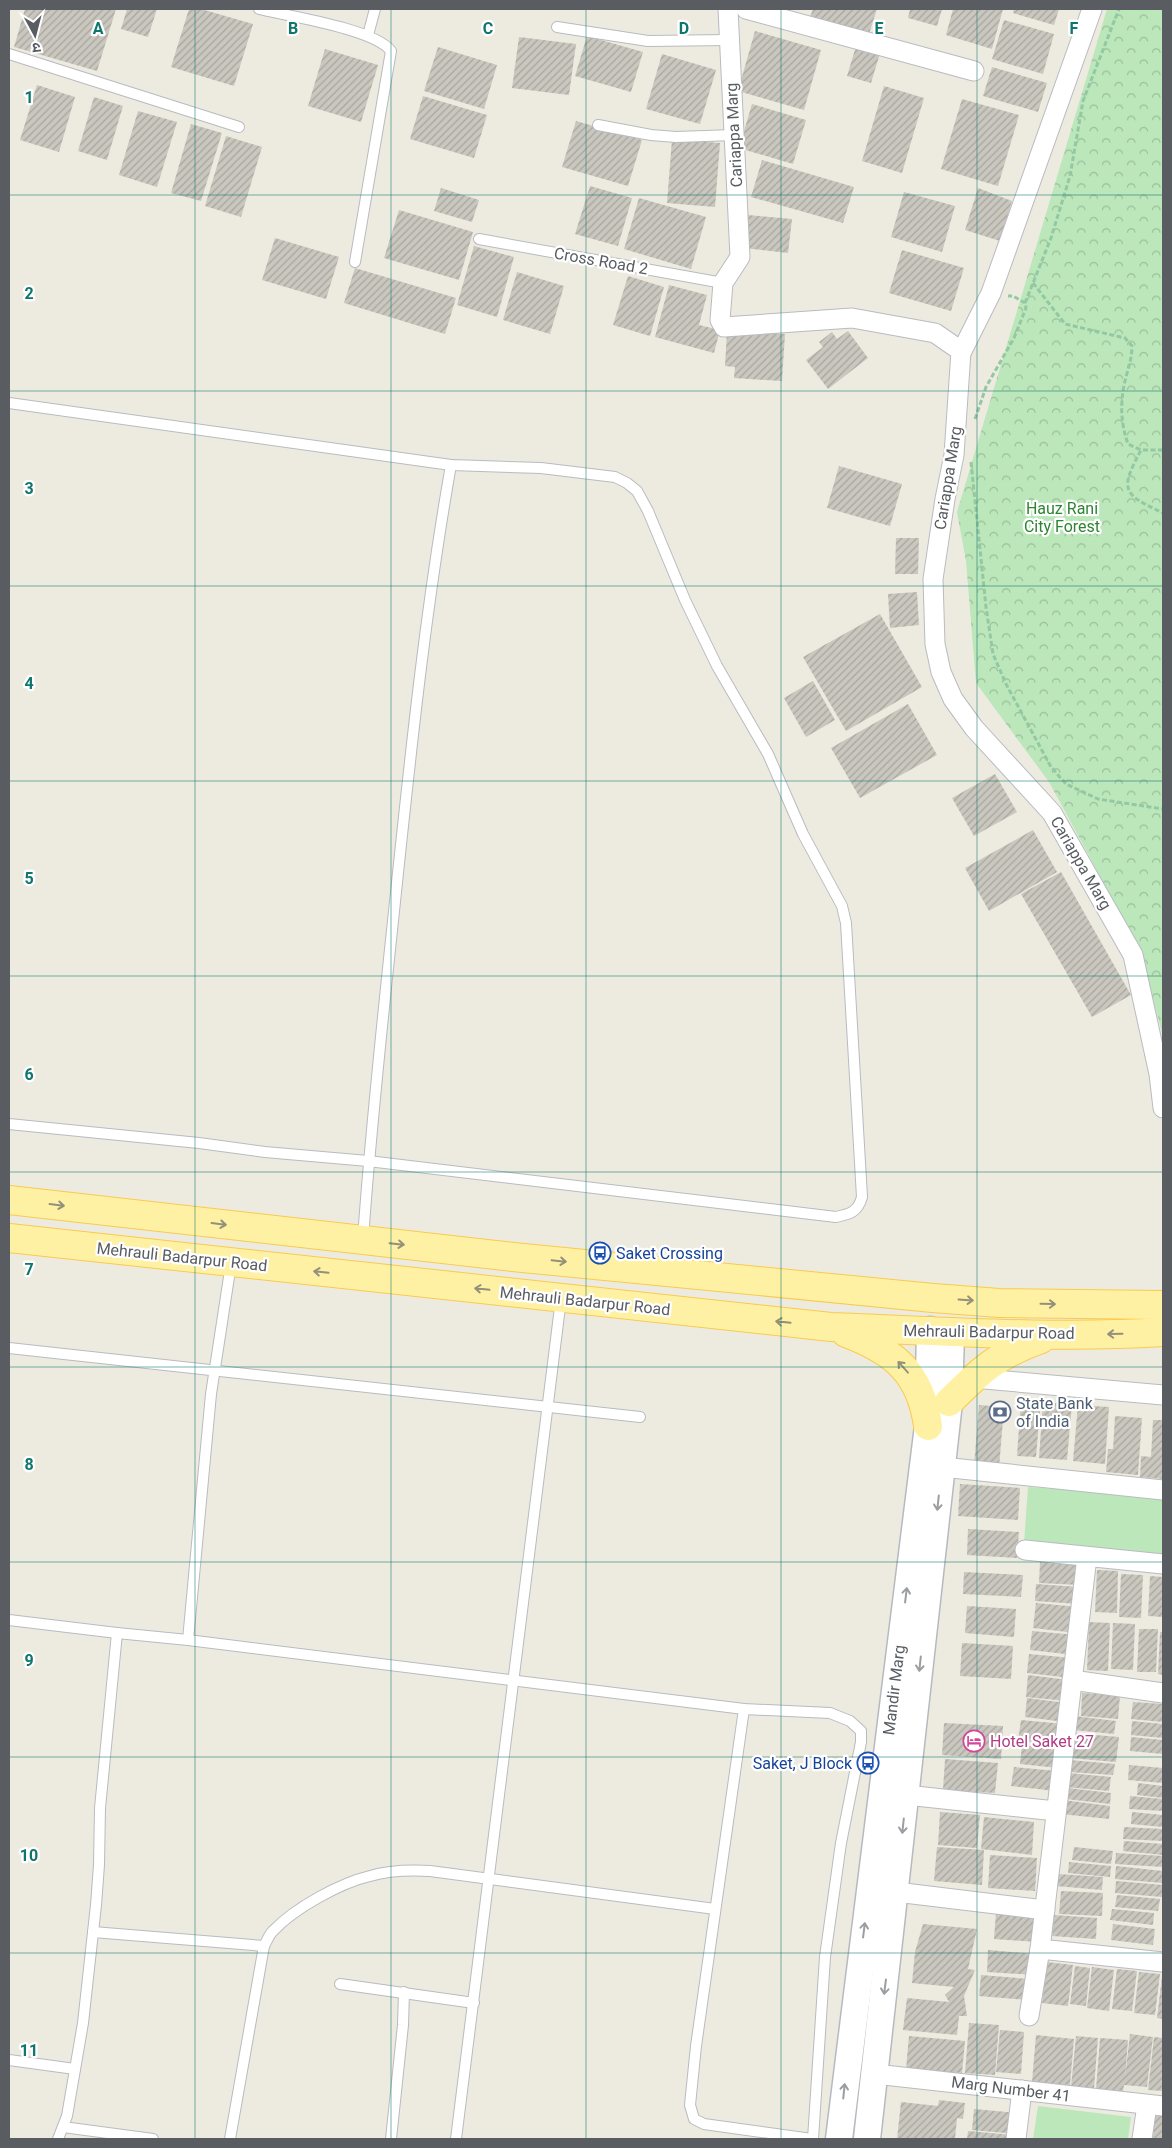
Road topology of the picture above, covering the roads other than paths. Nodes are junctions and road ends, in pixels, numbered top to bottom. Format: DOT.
graph roads {
  1 [pos="259,9"];
  2 [pos="375,9"];
  3 [pos="728,9"];
  4 [pos="746,9"];
  5 [pos="1092,9"];
  6 [pos="558,27"];
  7 [pos="368,35"];
  8 [pos="729,40"];
  9 [pos="9,54"];
  10 [pos="974,70"];
  11 [pos="598,125"];
  12 [pos="239,127"];
  13 [pos="734,135"];
  14 [pos="479,239"];
  15 [pos="355,262"];
  16 [pos="723,283"];
  17 [pos="961,353"];
  18 [pos="9,403"];
  19 [pos="451,465"];
  20 [pos="1163,1108"];
  21 [pos="9,1124"];
  22 [pos="368,1162"];
  23 [pos="9,1200"];
  24 [pos="9,1238"];
  25 [pos="363,1240"];
  26 [pos="513,1257"];
  27 [pos="231,1262"];
  28 [pos="510,1292"];
  29 [pos="561,1298"];
  30 [pos="1163,1305"];
  31 [pos="831,1327"];
  32 [pos="940,1331"];
  33 [pos="1163,1332"];
  34 [pos="1054,1334"];
  35 [pos="9,1348"];
  36 [pos="215,1371"];
  37 [pos="973,1378"];
  38 [pos="1163,1395"];
  39 [pos="949,1402"];
  40 [pos="546,1406"];
  41 [pos="640,1417"];
  42 [pos="928,1426"];
  43 [pos="942,1467"];
  44 [pos="1163,1490"];
  45 [pos="1025,1550"];
  46 [pos="1087,1557"];
  47 [pos="1163,1564"];
  48 [pos="9,1620"];
  49 [pos="117,1633"];
  50 [pos="188,1640"];
  51 [pos="1072,1680"];
  52 [pos="513,1681"];
  53 [pos="1163,1693"];
  54 [pos="744,1709"];
  55 [pos="906,1795"];
  56 [pos="1056,1811"];
  57 [pos="490,1879"];
  58 [pos="896,1892"];
  59 [pos="715,1909"];
  60 [pos="1045,1910"];
  61 [pos="93,1932"];
  62 [pos="264,1946"];
  63 [pos="1040,1949"];
  64 [pos="1163,1962"];
  65 [pos="340,1984"];
  66 [pos="404,1992"];
  67 [pos="474,2003"];
  68 [pos="1029,2016"];
  69 [pos="9,2060"];
  70 [pos="75,2069"];
  71 [pos="875,2074"];
  72 [pos="1022,2090"];
  73 [pos="1155,2106"];
  74 [pos="63,2127"];
  75 [pos="58,2139"];
  76 [pos="153,2139"];
  77 [pos="230,2139"];
  78 [pos="391,2139"];
  79 [pos="456,2139"];
  80 [pos="813,2139"];
  81 [pos="839,2139"];
  82 [pos="867,2139"];
  83 [pos="1016,2139"];
  84 [pos="1142,2139"];
  1 -- 7 [label="lane"];
  2 -- 7 [label="lane"];
  3 -- 8 [label="street, Cariappa Marg"];
  4 -- 10 [label="street"];
  5 -- 17 [label="street"];
  6 -- 8 [label="lane"];
  7 -- 15 [label="lane"];
  8 -- 13 [label="street, Cariappa Marg"];
  9 -- 12 [label="lane"];
  11 -- 13 [label="lane"];
  13 -- 16 [label="street, Cariappa Marg"];
  14 -- 16 [label="lane, Cross Road 2"];
  16 -- 17 [label="street, Cariappa Marg"];
  17 -- 20 [label="street, Cariappa Marg"];
  18 -- 19 [label="lane"];
  19 -- 22 [label="lane"];
  19 -- 22 [label="lane"];
  21 -- 22 [label="lane"];
  22 -- 25 [label="lane"];
  23 -- 25 [label="main road, Mehrauli Badarpur Road, one-way"];
  24 -- 27 [label="main road, Mehrauli Badarpur Road"];
  25 -- 26 [label="main road, Mehrauli Badarpur Road, one-way"];
  26 -- 28 [label="main road"];
  26 -- 30 [label="main road, Mehrauli Badarpur Road, one-way"];
  28 -- 27 [label="main road, Mehrauli Badarpur Road, one-way"];
  27 -- 36 [label="lane"];
  28 -- 29 [label="main road, Mehrauli Badarpur Road"];
  31 -- 29 [label="main road, Mehrauli Badarpur Road, one-way"];
  29 -- 40 [label="lane"];
  31 -- 32 [label="main road, Mehrauli Badarpur Road"];
  42 -- 31 [label="main road, one-way"];
  32 -- 34 [label="main road, Mehrauli Badarpur Road"];
  32 -- 39 [label="main road, Mandir Marg"];
  32 -- 42 [label="main road, Mandir Marg"];
  33 -- 34 [label="main road, Mehrauli Badarpur Road, one-way"];
  34 -- 37 [label="main road"];
  35 -- 36 [label="lane"];
  36 -- 40 [label="lane"];
  36 -- 50 [label="lane"];
  37 -- 38 [label="street"];
  37 -- 39 [label="main road"];
  39 -- 43 [label="main road, Mandir Marg"];
  40 -- 41 [label="lane"];
  40 -- 52 [label="lane"];
  81 -- 42 [label="main road, Mandir Marg, one-way"];
  43 -- 44 [label="street"];
  43 -- 55 [label="main road, Mandir Marg, one-way"];
  45 -- 46 [label="street"];
  46 -- 47 [label="street"];
  46 -- 51 [label="street"];
  48 -- 49 [label="lane"];
  49 -- 50 [label="lane"];
  49 -- 61 [label="lane"];
  50 -- 52 [label="lane"];
  51 -- 53 [label="street"];
  51 -- 56 [label="street"];
  52 -- 54 [label="lane"];
  52 -- 57 [label="lane"];
  54 -- 59 [label="lane"];
  54 -- 80 [label="lane"];
  55 -- 56 [label="street"];
  55 -- 58 [label="main road, Mandir Marg, one-way"];
  56 -- 60 [label="street"];
  57 -- 59 [label="lane"];
  57 -- 62 [label="lane"];
  57 -- 67 [label="lane"];
  58 -- 60 [label="street"];
  58 -- 71 [label="main road, Mandir Marg, one-way"];
  59 -- 80 [label="lane"];
  60 -- 63 [label="street"];
  61 -- 62 [label="lane"];
  61 -- 70 [label="lane"];
  62 -- 77 [label="lane"];
  63 -- 64 [label="street"];
  63 -- 68 [label="street"];
  65 -- 66 [label="lane"];
  66 -- 67 [label="lane"];
  66 -- 78 [label="lane"];
  67 -- 79 [label="lane"];
  69 -- 70 [label="lane"];
  70 -- 74 [label="lane"];
  71 -- 72 [label="street, Marg Number 41"];
  71 -- 82 [label="main road, Mandir Marg"];
  72 -- 73 [label="street, Marg Number 41"];
  72 -- 83 [label="street"];
  73 -- 84 [label="street, Marg Number 41"];
  74 -- 75 [label="lane"];
  74 -- 76 [label="lane"];
}
